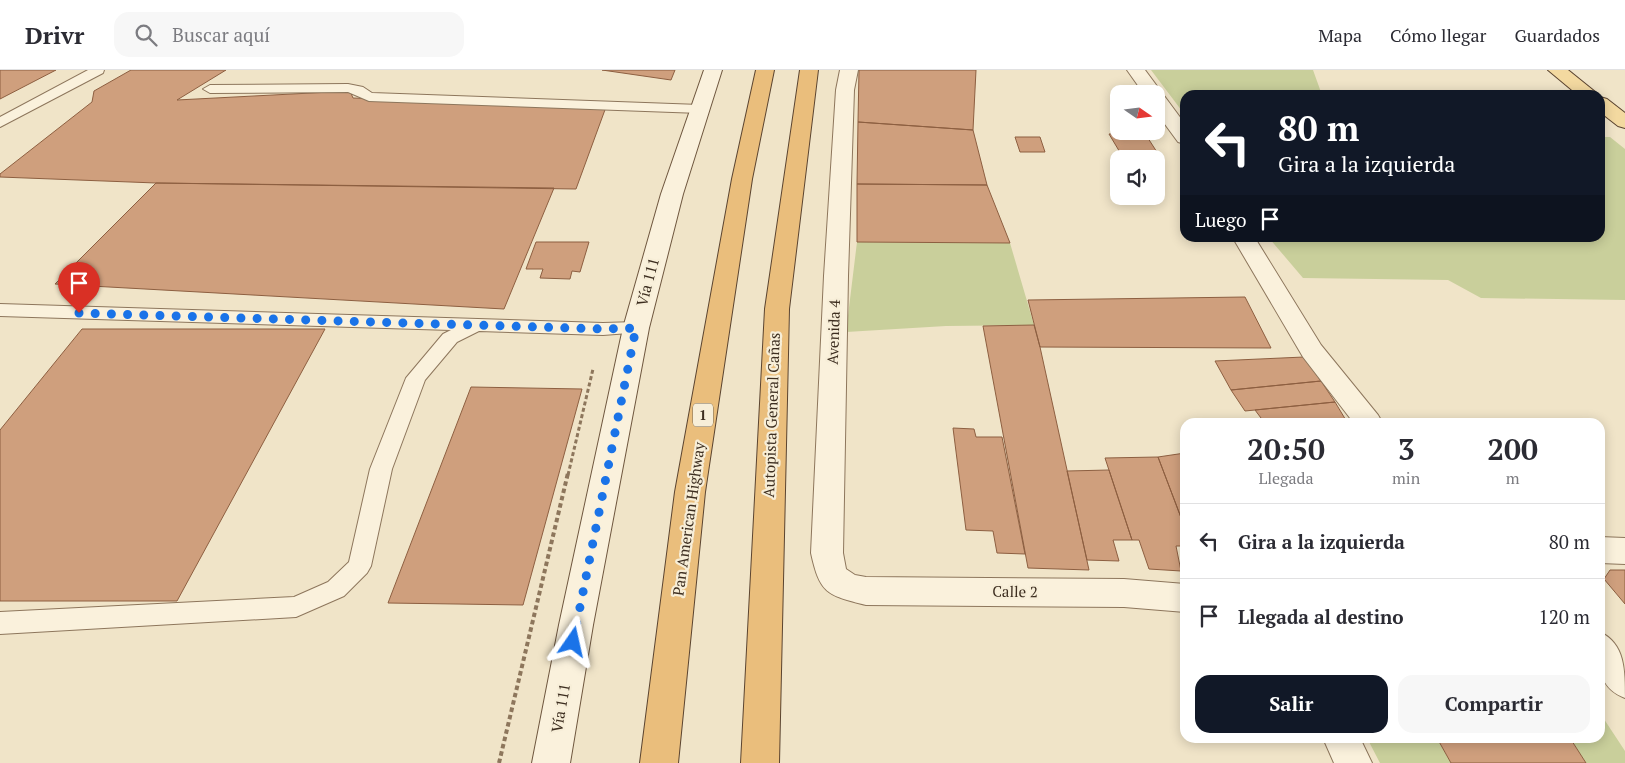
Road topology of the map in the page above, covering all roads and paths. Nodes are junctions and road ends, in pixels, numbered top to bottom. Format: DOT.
graph roads {
  1 [pos="98,70"];
  2 [pos="713,70"];
  3 [pos="765,70"];
  4 [pos="809,70"];
  5 [pos="849,70"];
  6 [pos="1136,70"];
  7 [pos="1557,70"];
  8 [pos="1147,85"];
  9 [pos="210,89"];
  10 [pos="1583,90"];
  11 [pos="1605,107"];
  12 [pos="700,109"];
  13 [pos="1165,110"];
  14 [pos="1625,122"];
  15 [pos="0,123"];
  16 [pos="1180,131"];
  17 [pos="1246,242"];
  18 [pos="0,310"];
  19 [pos="476,325"];
  20 [pos="636,328"];
  21 [pos="603,329"];
  22 [pos="1365,418"];
  23 [pos="1605,550"];
  24 [pos="1625,551"];
  25 [pos="846,586"];
  26 [pos="1180,598"];
  27 [pos="0,624"];
  28 [pos="1605,654"];
  29 [pos="1625,682"];
  30 [pos="1343,743"];
  31 [pos="499,763"];
  32 [pos="551,763"];
  33 [pos="659,763"];
  34 [pos="760,763"];
  35 [pos="1353,763"];
  1 -- 15 [label="lane"];
  2 -- 12 [label="street, Vía 111"];
  3 -- 33 [label="highway, Pan American Highway / 1"];
  4 -- 34 [label="highway, Autopista General Cañas"];
  5 -- 25 [label="street, Avenida 4"];
  6 -- 8 [label="street"];
  7 -- 10 [label="main road"];
  9 -- 12 [label="lane"];
  11 -- 14 [label="main road"];
  12 -- 20 [label="street, Vía 111"];
  13 -- 16 [label="street"];
  17 -- 22 [label="street"];
  18 -- 19 [label="lane"];
  19 -- 21 [label="lane"];
  19 -- 27 [label="lane"];
  20 -- 21 [label="lane"];
  20 -- 32 [label="street, Vía 111"];
  21 -- 31 [label="path"];
  23 -- 24 [label="street"];
  25 -- 26 [label="street, Calle 2"];
  28 -- 29 [label="street"];
  30 -- 35 [label="street"];
}
